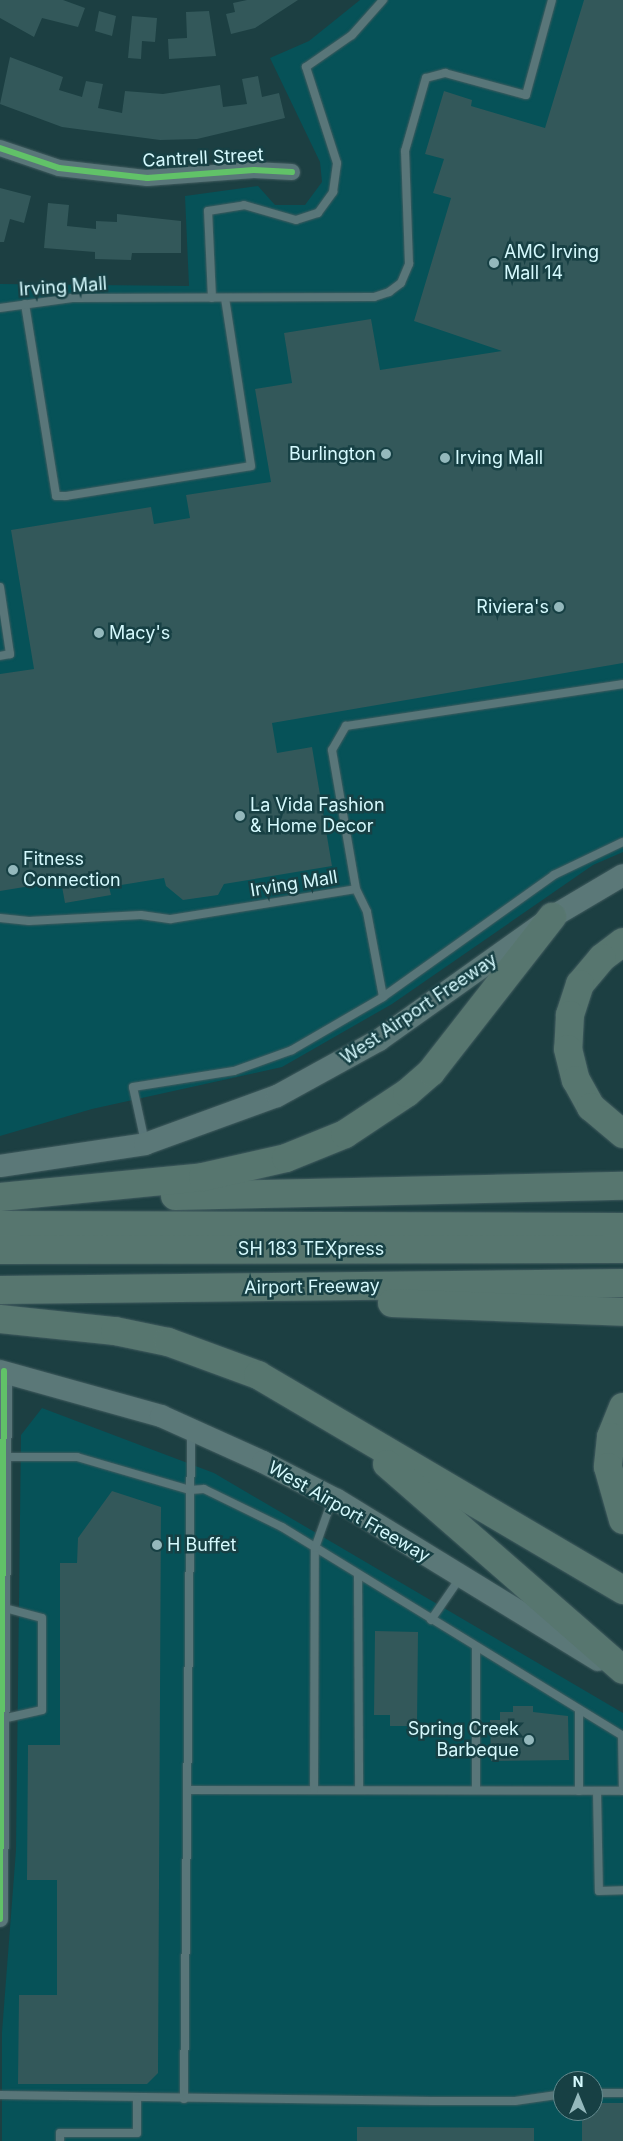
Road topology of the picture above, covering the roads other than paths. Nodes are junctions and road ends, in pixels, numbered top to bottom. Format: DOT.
graph roads {
  1 [pos="382,0"];
  2 [pos="552,0"];
  3 [pos="0,148"];
  4 [pos="292,172"];
  5 [pos="212,298"];
  6 [pos="225,298"];
  7 [pos="25,304"];
  8 [pos="0,308"];
  9 [pos="0,588"];
  10 [pos="0,656"];
  11 [pos="623,684"];
  12 [pos="623,842"];
  13 [pos="623,876"];
  14 [pos="356,889"];
  15 [pos="552,917"];
  16 [pos="0,918"];
  17 [pos="623,942"];
  18 [pos="382,997"];
  19 [pos="623,1134"];
  20 [pos="146,1144"];
  21 [pos="0,1166"];
  22 [pos="623,1186"];
  23 [pos="0,1198"];
  24 [pos="0,1225"];
  25 [pos="623,1228"];
  26 [pos="623,1249"];
  27 [pos="0,1250"];
  28 [pos="623,1262"];
  29 [pos="0,1264"];
  30 [pos="623,1283"];
  31 [pos="224,1288"];
  32 [pos="0,1290"];
  33 [pos="623,1312"];
  34 [pos="0,1319"];
  35 [pos="2,1371"];
  36 [pos="311,1404"];
  37 [pos="623,1407"];
  38 [pos="191,1429"];
  39 [pos="3,1457"];
  40 [pos="190,1490"];
  41 [pos="333,1498"];
  42 [pos="623,1520"];
  43 [pos="315,1548"];
  44 [pos="358,1575"];
  45 [pos="460,1577"];
  46 [pos="1,1580"];
  47 [pos="623,1590"];
  48 [pos="2,1607"];
  49 [pos="431,1620"];
  50 [pos="476,1647"];
  51 [pos="623,1670"];
  52 [pos="623,1675"];
  53 [pos="579,1711"];
  54 [pos="2,1719"];
  55 [pos="622,1736"];
  56 [pos="1,1739"];
  57 [pos="187,1790"];
  58 [pos="314,1790"];
  59 [pos="359,1790"];
  60 [pos="476,1790"];
  61 [pos="579,1791"];
  62 [pos="597,1791"];
  63 [pos="623,1791"];
  64 [pos="623,1890"];
  65 [pos="0,1911"];
  66 [pos="0,1919"];
  67 [pos="603,2093"];
  68 [pos="623,2093"];
  69 [pos="0,2095"];
  70 [pos="553,2095"];
  71 [pos="137,2098"];
  72 [pos="184,2099"];
  73 [pos="60,2141"];
  1 -- 5 [label="lane"];
  2 -- 6 [label="lane, Irving Mall"];
  3 -- 4 [label="street, Cantrell Street"];
  5 -- 6 [label="lane, Irving Mall"];
  5 -- 7 [label="lane, Irving Mall"];
  6 -- 7 [label="lane"];
  7 -- 8 [label="lane, Irving Mall"];
  9 -- 10 [label="lane"];
  11 -- 14 [label="lane, Irving Mall"];
  12 -- 18 [label="lane"];
  13 -- 15 [label="main road, West Airport Freeway"];
  14 -- 16 [label="lane, Irving Mall"];
  14 -- 18 [label="lane"];
  15 -- 20 [label="main road, West Airport Freeway"];
  15 -- 23 [label="highway"];
  17 -- 19 [label="highway"];
  18 -- 20 [label="lane"];
  20 -- 21 [label="main road, West Airport Freeway"];
  22 -- 23 [label="highway"];
  24 -- 25 [label="highway"];
  26 -- 27 [label="highway, SH 183 TEXpress"];
  28 -- 29 [label="highway, SH 183 TEXpress"];
  30 -- 31 [label="highway, Airport Freeway"];
  31 -- 32 [label="highway, Airport Freeway"];
  31 -- 33 [label="highway"];
  34 -- 36 [label="highway"];
  35 -- 38 [label="main road, West Airport Freeway"];
  35 -- 39 [label="street"];
  36 -- 47 [label="highway"];
  36 -- 51 [label="highway"];
  37 -- 42 [label="highway"];
  38 -- 40 [label="lane"];
  38 -- 41 [label="main road, West Airport Freeway"];
  39 -- 40 [label="lane"];
  39 -- 46 [label="street"];
  40 -- 43 [label="lane"];
  40 -- 57 [label="lane"];
  41 -- 43 [label="lane"];
  41 -- 45 [label="main road, West Airport Freeway"];
  43 -- 44 [label="lane"];
  43 -- 58 [label="lane"];
  44 -- 49 [label="lane"];
  44 -- 59 [label="lane"];
  45 -- 49 [label="lane"];
  45 -- 52 [label="main road, West Airport Freeway"];
  46 -- 48 [label="street"];
  48 -- 54 [label="street"];
  48 -- 54 [label="lane"];
  49 -- 50 [label="lane"];
  50 -- 53 [label="lane"];
  50 -- 60 [label="lane"];
  53 -- 55 [label="lane"];
  53 -- 61 [label="lane"];
  54 -- 56 [label="street"];
  55 -- 63 [label="lane"];
  56 -- 65 [label="street"];
  57 -- 58 [label="lane"];
  57 -- 72 [label="lane"];
  58 -- 59 [label="lane"];
  59 -- 60 [label="lane"];
  60 -- 61 [label="lane"];
  61 -- 62 [label="lane"];
  62 -- 63 [label="lane"];
  62 -- 64 [label="lane"];
  65 -- 66 [label="street"];
  67 -- 68 [label="lane"];
  69 -- 71 [label="lane"];
  70 -- 72 [label="lane"];
  71 -- 72 [label="lane"];
  71 -- 73 [label="lane"];
}
